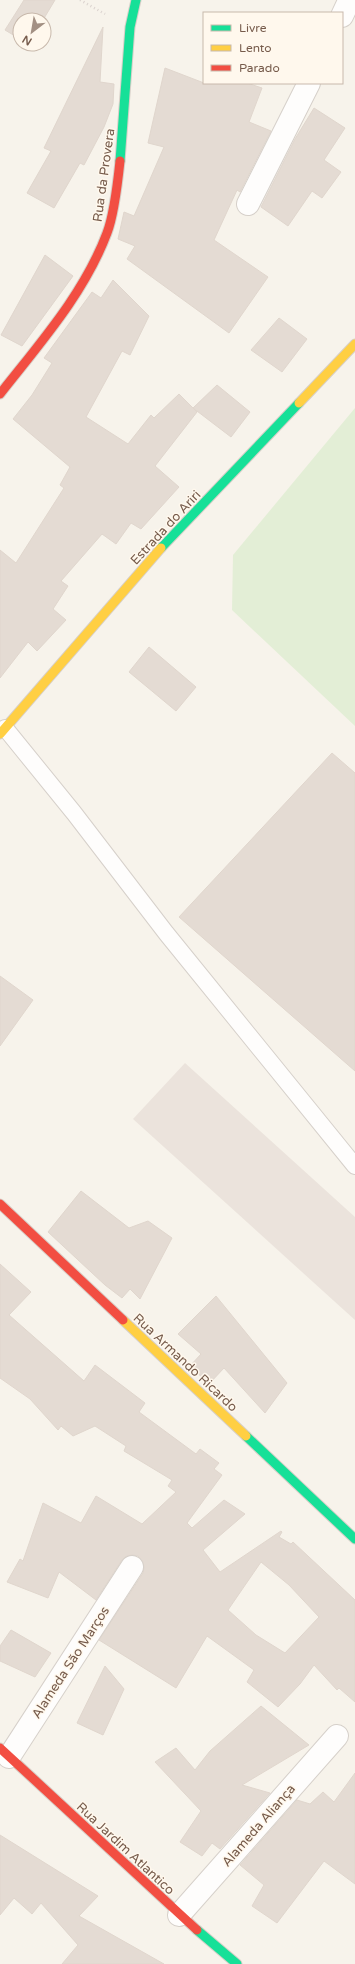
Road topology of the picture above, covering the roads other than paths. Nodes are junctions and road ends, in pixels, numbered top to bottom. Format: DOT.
graph roads {
  1 [pos="136,0"];
  2 [pos="308,84"];
  3 [pos="248,204"];
  4 [pos="355,344"];
  5 [pos="0,394"];
  6 [pos="2,731"];
  7 [pos="355,1166"];
  8 [pos="0,1204"];
  9 [pos="355,1539"];
  10 [pos="132,1567"];
  11 [pos="337,1736"];
  12 [pos="4,1753"];
  13 [pos="180,1915"];
  14 [pos="237,1964"];
  1 -- 5 [label="street, Rua da Provera"];
  2 -- 3 [label="street"];
  4 -- 6 [label="street, Estrada do Ariri"];
  6 -- 7 [label="lane"];
  8 -- 9 [label="street, Rua Armando Ricardo"];
  10 -- 12 [label="street, Alameda São Marços"];
  11 -- 13 [label="street, Alameda Aliança"];
  12 -- 13 [label="street, Rua Jardim Atlantico"];
  13 -- 14 [label="street, Rua Jardim Atlantico"];
}
